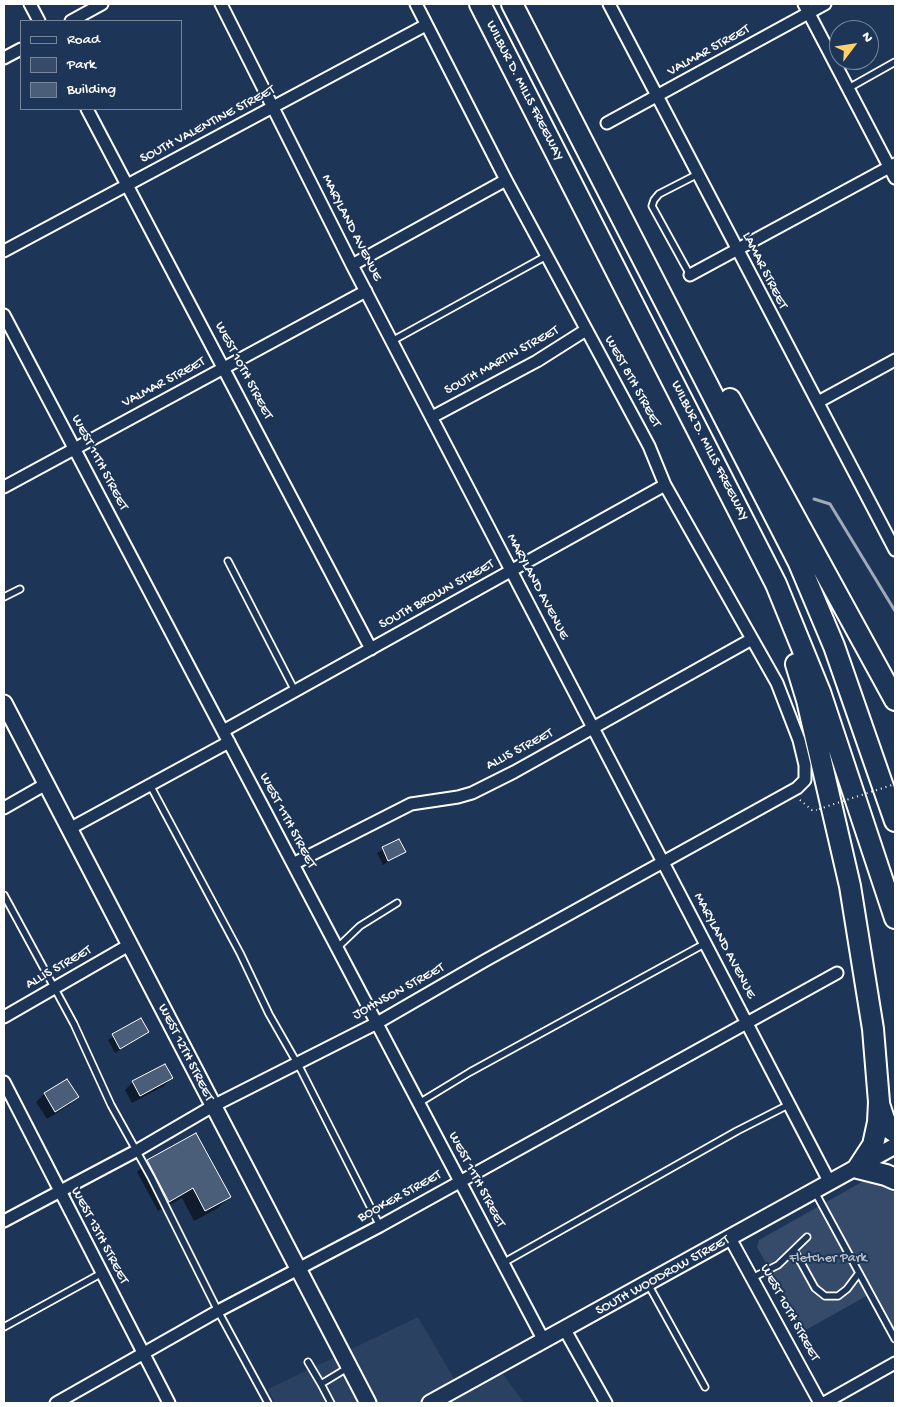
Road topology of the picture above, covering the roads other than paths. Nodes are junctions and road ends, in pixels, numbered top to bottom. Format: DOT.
graph roads {
  1 [pos="30,4"];
  2 [pos="102,4"];
  3 [pos="221,4"];
  4 [pos="416,4"];
  5 [pos="470,4"];
  6 [pos="480,4"];
  7 [pos="514,4"];
  8 [pos="609,4"];
  9 [pos="825,4"];
  10 [pos="806,8"];
  11 [pos="38,20"];
  12 [pos="73,20"];
  13 [pos="426,25"];
  14 [pos="20,49"];
  15 [pos="4,58"];
  16 [pos="895,62"];
  17 [pos="847,89"];
  18 [pos="658,96"];
  19 [pos="273,108"];
  20 [pos="88,110"];
  21 [pos="607,123"];
  22 [pos="545,132"];
  23 [pos="892,165"];
  24 [pos="698,174"];
  25 [pos="895,178"];
  26 [pos="506,180"];
  27 [pos="128,184"];
  28 [pos="736,250"];
  29 [pos="4,251"];
  30 [pos="641,253"];
  31 [pos="548,256"];
  32 [pos="352,265"];
  33 [pos="690,275"];
  34 [pos="366,291"];
  35 [pos="4,315"];
  36 [pos="586,330"];
  37 [pos="392,341"];
  38 [pos="895,360"];
  39 [pos="225,367"];
  40 [pos="818,402"];
  41 [pos="432,417"];
  42 [pos="74,449"];
  43 [pos="665,486"];
  44 [pos="4,487"];
  45 [pos="757,546"];
  46 [pos="895,550"];
  47 [pos="228,560"];
  48 [pos="512,571"];
  49 [pos="20,589"];
  50 [pos="4,597"];
  51 [pos="752,639"];
  52 [pos="371,649"];
  53 [pos="296,691"];
  54 [pos="895,700"];
  55 [pos="4,703"];
  56 [pos="594,728"];
  57 [pos="226,737"];
  58 [pos="805,780"];
  59 [pos="46,784"];
  60 [pos="150,785"];
  61 [pos="4,808"];
  62 [pos="895,821"];
  63 [pos="69,829"];
  64 [pos="664,863"];
  65 [pos="293,864"];
  66 [pos="4,895"];
  67 [pos="398,903"];
  68 [pos="895,918"];
  69 [pos="706,943"];
  70 [pos="129,945"];
  71 [pos="337,948"];
  72 [pos="837,973"];
  73 [pos="53,989"];
  74 [pos="4,1017"];
  75 [pos="377,1023"];
  76 [pos="747,1023"];
  77 [pos="297,1064"];
  78 [pos="4,1082"];
  79 [pos="879,1102"];
  80 [pos="419,1103"];
  81 [pos="790,1104"];
  82 [pos="213,1106"];
  83 [pos="895,1132"];
  84 [pos="895,1146"];
  85 [pos="136,1151"];
  86 [pos="858,1168"];
  87 [pos="895,1179"];
  88 [pos="460,1181"];
  89 [pos="830,1183"];
  90 [pos="59,1191"];
  91 [pos="815,1191"];
  92 [pos="4,1221"];
  93 [pos="380,1226"];
  94 [pos="807,1237"];
  95 [pos="730,1238"];
  96 [pos="794,1250"];
  97 [pos="503,1263"];
  98 [pos="297,1267"];
  99 [pos="102,1273"];
  100 [pos="859,1273"];
  101 [pos="752,1278"];
  102 [pos="648,1284"];
  103 [pos="218,1311"];
  104 [pos="4,1327"];
  105 [pos="565,1330"];
  106 [pos="895,1339"];
  107 [pos="544,1342"];
  108 [pos="144,1354"];
  109 [pos="308,1362"];
  110 [pos="895,1363"];
  111 [pos="349,1367"];
  112 [pos="321,1384"];
  113 [pos="705,1387"];
  114 [pos="56,1403"];
  115 [pos="169,1403"];
  116 [pos="268,1403"];
  117 [pos="331,1403"];
  118 [pos="368,1403"];
  119 [pos="431,1403"];
  120 [pos="606,1403"];
  121 [pos="822,1403"];
  1 -- 11 [label="street"];
  2 -- 12 [label="street"];
  3 -- 19 [label="street, MARYLAND AVENUE"];
  4 -- 13 [label="street, WEST 8TH STREET"];
  5 -- 22 [label="highway"];
  6 -- 22 [label="highway, WILBUR D. MILLS FREEWAY"];
  7 -- 30 [label="highway"];
  8 -- 18 [label="street, LAMAR STREET"];
  9 -- 10 [label="street, VALMAR STREET"];
  10 -- 17 [label="street"];
  10 -- 18 [label="street, VALMAR STREET"];
  13 -- 19 [label="street, SOUTH VALENTINE STREET"];
  13 -- 26 [label="street, WEST 8TH STREET"];
  14 -- 15 [label="street"];
  16 -- 17 [label="lane"];
  17 -- 23 [label="street"];
  18 -- 21 [label="street, VALMAR STREET"];
  18 -- 24 [label="street, LAMAR STREET"];
  19 -- 27 [label="street, SOUTH VALENTINE STREET"];
  19 -- 32 [label="street, MARYLAND AVENUE"];
  20 -- 27 [label="street, WEST 10TH STREET"];
  22 -- 45 [label="highway, WILBUR D. MILLS FREEWAY"];
  23 -- 25 [label="street"];
  23 -- 28 [label="street"];
  24 -- 28 [label="street, LAMAR STREET"];
  24 -- 33 [label="lane"];
  26 -- 31 [label="street, WEST 8TH STREET"];
  26 -- 32 [label="street"];
  27 -- 29 [label="street, SOUTH VALENTINE STREET"];
  27 -- 39 [label="street, WEST 10TH STREET"];
  28 -- 33 [label="street"];
  28 -- 40 [label="street, LAMAR STREET"];
  30 -- 54 [label="highway"];
  30 -- 62 [label="highway"];
  31 -- 36 [label="street, WEST 8TH STREET"];
  31 -- 37 [label="lane"];
  32 -- 34 [label="street, MARYLAND AVENUE"];
  34 -- 37 [label="street, MARYLAND AVENUE"];
  34 -- 39 [label="street, VALMAR STREET"];
  35 -- 42 [label="street, WEST 11TH STREET"];
  36 -- 41 [label="street, SOUTH MARTIN STREET"];
  36 -- 43 [label="street, WEST 8TH STREET"];
  37 -- 41 [label="street, MARYLAND AVENUE"];
  38 -- 40 [label="street"];
  39 -- 42 [label="street, VALMAR STREET"];
  39 -- 52 [label="street, WEST 10TH STREET"];
  40 -- 46 [label="street, LAMAR STREET"];
  41 -- 48 [label="street, MARYLAND AVENUE"];
  42 -- 44 [label="street, VALMAR STREET"];
  42 -- 57 [label="street, WEST 11TH STREET"];
  43 -- 48 [label="street, SOUTH BROWN STREET"];
  43 -- 51 [label="street, WEST 8TH STREET"];
  45 -- 68 [label="highway, WILBUR D. MILLS FREEWAY"];
  45 -- 79 [label="highway"];
  47 -- 53 [label="lane"];
  48 -- 52 [label="street, SOUTH BROWN STREET"];
  48 -- 56 [label="street, MARYLAND AVENUE"];
  49 -- 50 [label="lane"];
  51 -- 56 [label="street, ALLIS STREET"];
  51 -- 58 [label="street, WEST 8TH STREET"];
  52 -- 53 [label="street, SOUTH BROWN STREET"];
  53 -- 57 [label="street, SOUTH BROWN STREET"];
  55 -- 59 [label="main road, WEST 12TH STREET"];
  56 -- 64 [label="street, MARYLAND AVENUE"];
  56 -- 65 [label="street, ALLIS STREET"];
  57 -- 60 [label="street, SOUTH BROWN STREET"];
  57 -- 65 [label="street, WEST 11TH STREET"];
  58 -- 64 [label="street, JOHNSON STREET"];
  59 -- 61 [label="street"];
  59 -- 63 [label="main road, WEST 12TH STREET"];
  60 -- 63 [label="street, SOUTH BROWN STREET"];
  60 -- 77 [label="lane"];
  63 -- 70 [label="main road, WEST 12TH STREET"];
  64 -- 69 [label="street, MARYLAND AVENUE"];
  64 -- 75 [label="street, JOHNSON STREET"];
  65 -- 71 [label="street, WEST 11TH STREET"];
  66 -- 73 [label="lane"];
  67 -- 71 [label="lane"];
  69 -- 76 [label="street, MARYLAND AVENUE"];
  69 -- 80 [label="lane"];
  70 -- 73 [label="street, ALLIS STREET"];
  70 -- 82 [label="main road, WEST 12TH STREET"];
  71 -- 75 [label="street, WEST 11TH STREET"];
  72 -- 76 [label="street, BOOKER STREET"];
  73 -- 74 [label="street, ALLIS STREET"];
  73 -- 85 [label="lane"];
  75 -- 77 [label="street, JOHNSON STREET"];
  75 -- 80 [label="street, WEST 11TH STREET"];
  76 -- 81 [label="street, MARYLAND AVENUE"];
  76 -- 88 [label="street, BOOKER STREET"];
  77 -- 82 [label="street, JOHNSON STREET"];
  77 -- 93 [label="lane"];
  78 -- 90 [label="street, WEST 13TH STREET"];
  79 -- 83 [label="highway"];
  79 -- 86 [label="highway"];
  80 -- 88 [label="street, WEST 11TH STREET"];
  81 -- 89 [label="street, MARYLAND AVENUE"];
  81 -- 97 [label="lane"];
  82 -- 85 [label="street, JOHNSON STREET"];
  82 -- 98 [label="main road, WEST 12TH STREET"];
  84 -- 86 [label="main road, SOUTH WOODROW STREET"];
  85 -- 90 [label="street, JOHNSON STREET"];
  85 -- 103 [label="lane"];
  86 -- 87 [label="highway"];
  86 -- 89 [label="main road, SOUTH WOODROW STREET"];
  88 -- 93 [label="street, BOOKER STREET"];
  88 -- 97 [label="street, WEST 11TH STREET"];
  89 -- 91 [label="main road, SOUTH WOODROW STREET"];
  90 -- 92 [label="street, JOHNSON STREET"];
  90 -- 99 [label="street, WEST 13TH STREET"];
  91 -- 95 [label="main road, SOUTH WOODROW STREET"];
  91 -- 100 [label="lane"];
  93 -- 98 [label="street, BOOKER STREET"];
  94 -- 96 [label="lane"];
  95 -- 101 [label="street, WEST 10TH STREET"];
  95 -- 102 [label="main road, SOUTH WOODROW STREET"];
  96 -- 100 [label="lane"];
  96 -- 101 [label="lane"];
  97 -- 107 [label="street, WEST 11TH STREET"];
  98 -- 103 [label="street, BOOKER STREET"];
  98 -- 111 [label="main road, WEST 12TH STREET"];
  99 -- 104 [label="lane"];
  99 -- 108 [label="street, WEST 13TH STREET"];
  100 -- 106 [label="lane"];
  101 -- 121 [label="street, WEST 10TH STREET"];
  102 -- 105 [label="main road, SOUTH WOODROW STREET"];
  102 -- 113 [label="lane"];
  103 -- 108 [label="street, BOOKER STREET"];
  103 -- 116 [label="lane"];
  105 -- 107 [label="main road, SOUTH WOODROW STREET"];
  105 -- 120 [label="street"];
  107 -- 119 [label="main road, SOUTH WOODROW STREET"];
  108 -- 114 [label="street, BOOKER STREET"];
  108 -- 115 [label="street, WEST 13TH STREET"];
  109 -- 112 [label="lane"];
  110 -- 121 [label="street"];
  111 -- 112 [label="lane"];
  111 -- 118 [label="main road, WEST 12TH STREET"];
  112 -- 117 [label="lane"];
}
